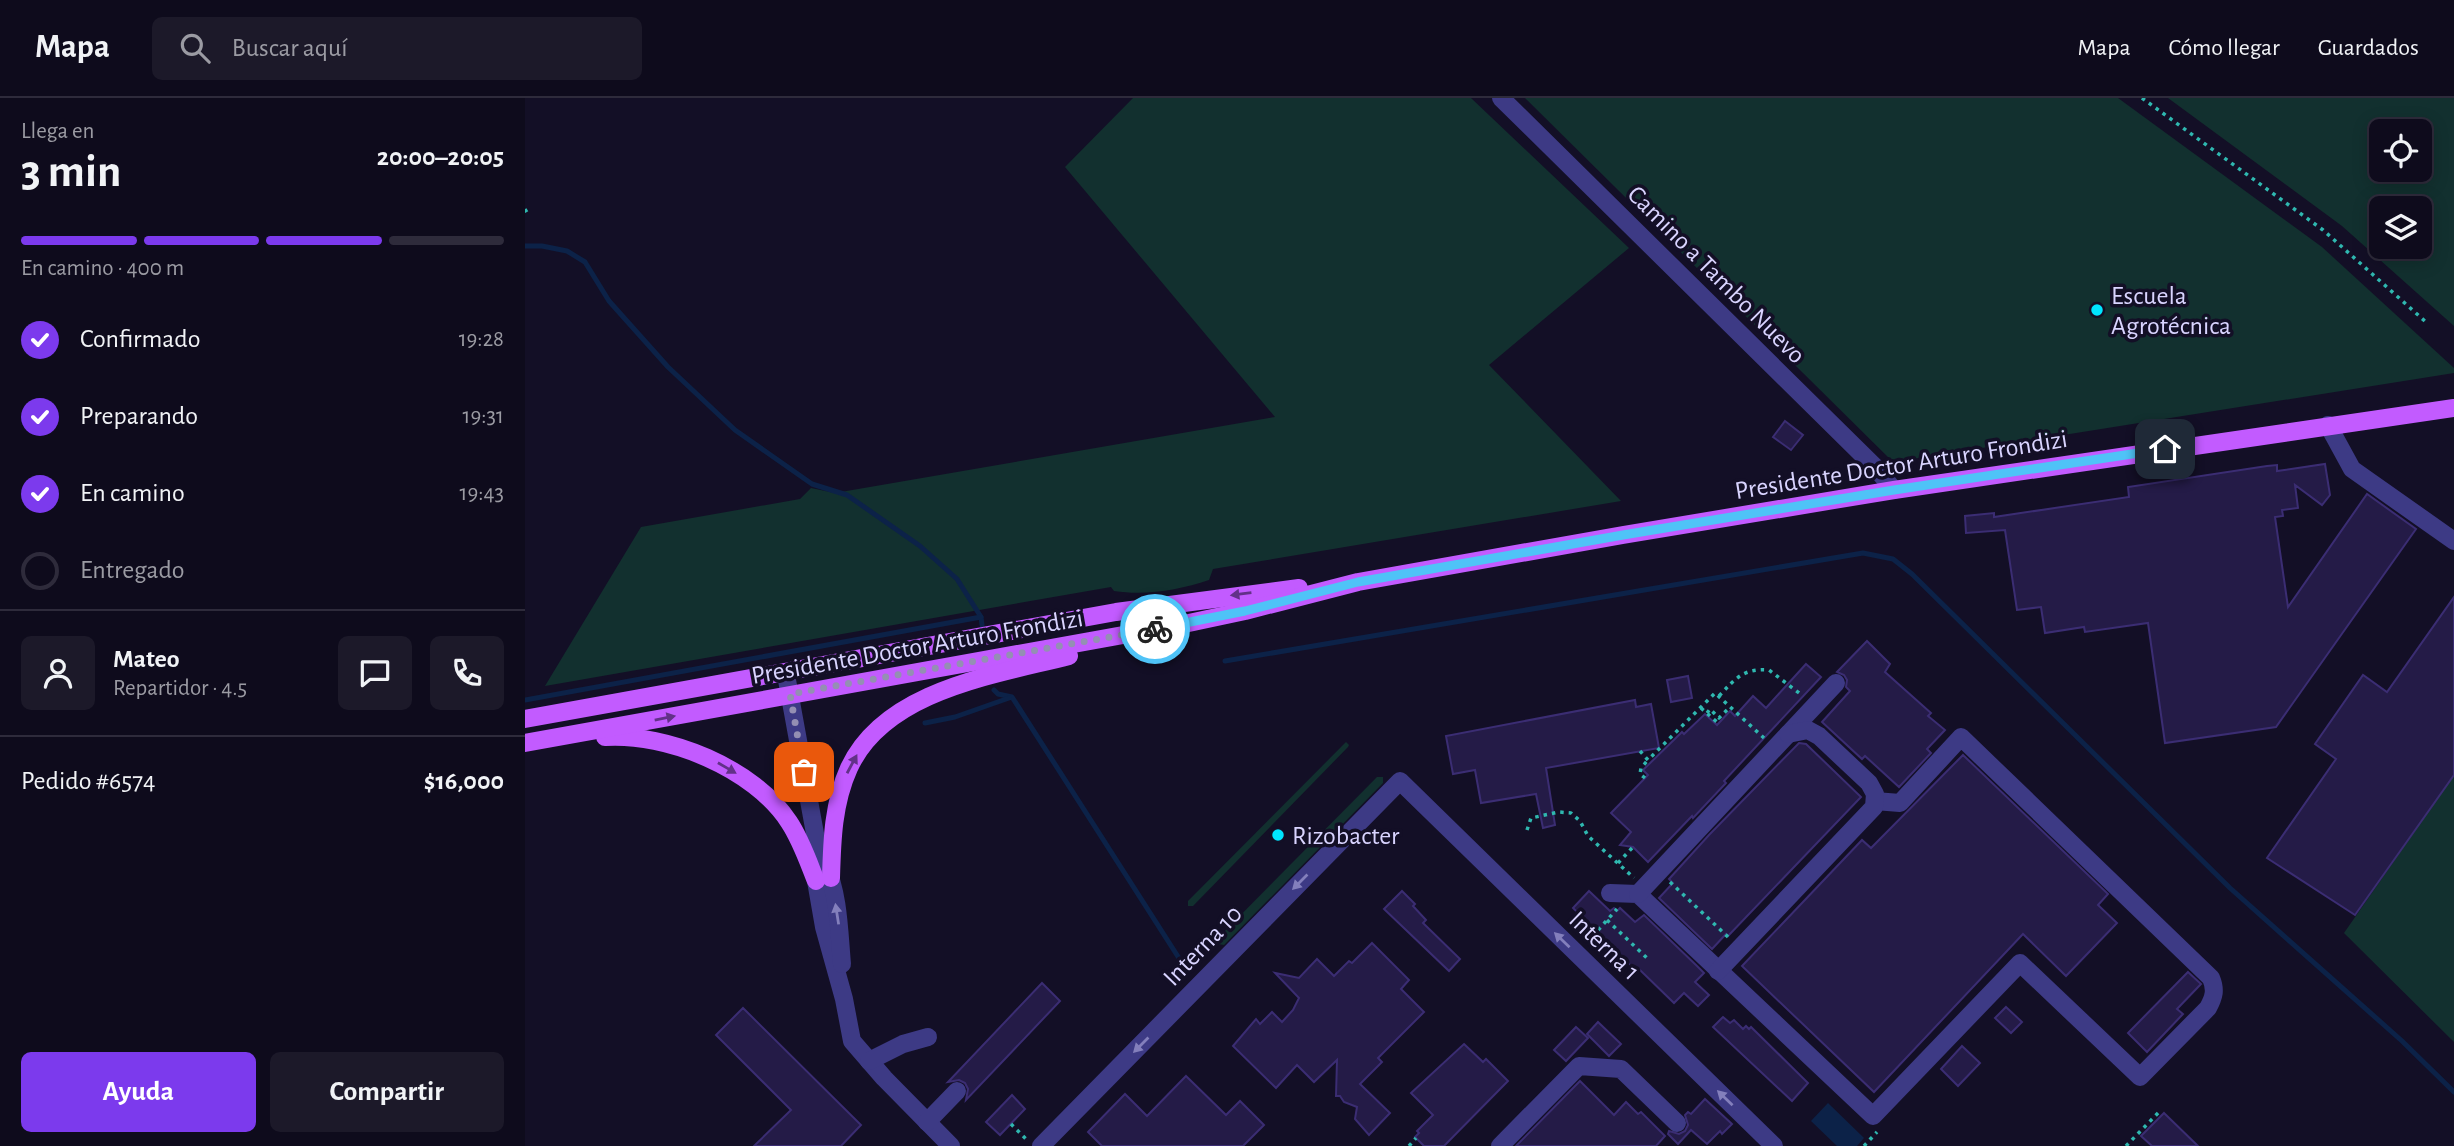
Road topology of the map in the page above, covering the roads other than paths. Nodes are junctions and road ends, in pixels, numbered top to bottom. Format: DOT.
graph roads {
  1 [pos="1501,98"];
  2 [pos="2454,408"];
  3 [pos="2328,425"];
  4 [pos="1894,490"];
  5 [pos="2454,541"];
  6 [pos="1358,582"];
  7 [pos="1079,619"];
  8 [pos="1184,624"];
  9 [pos="1836,684"];
  10 [pos="789,687"];
  11 [pos="525,719"];
  12 [pos="525,727"];
  13 [pos="1788,734"];
  14 [pos="533,742"];
  15 [pos="1400,781"];
  16 [pos="1875,801"];
  17 [pos="823,880"];
  18 [pos="1718,971"];
  19 [pos="928,1037"];
  20 [pos="869,1061"];
  21 [pos="957,1091"];
  22 [pos="927,1122"];
  23 [pos="1677,1123"];
  24 [pos="951,1146"];
  25 [pos="1041,1146"];
  26 [pos="1500,1146"];
  27 [pos="1774,1146"];
  1 -- 4 [label="street, Camino a Tambo Nuevo"];
  2 -- 3 [label="main road, Presidente Doctor Arturo Frondizi"];
  3 -- 4 [label="main road, Presidente Doctor Arturo Frondizi"];
  3 -- 5 [label="street"];
  4 -- 6 [label="main road, Presidente Doctor Arturo Frondizi"];
  6 -- 7 [label="main road, Presidente Doctor Arturo Frondizi, one-way"];
  6 -- 8 [label="main road, Presidente Doctor Arturo Frondizi"];
  7 -- 10 [label="main road"];
  7 -- 11 [label="main road, Presidente Doctor Arturo Frondizi"];
  8 -- 10 [label="main road, Presidente Doctor Arturo Frondizi"];
  17 -- 8 [label="main road, one-way"];
  9 -- 13 [label="street"];
  10 -- 12 [label="main road"];
  14 -- 10 [label="main road, Presidente Doctor Arturo Frondizi, one-way"];
  10 -- 17 [label="street"];
  13 -- 16 [label="street"];
  13 -- 18 [label="street"];
  14 -- 17 [label="main road, one-way"];
  15 -- 25 [label="street, Interna 10, one-way"];
  27 -- 15 [label="street, Interna 1, one-way"];
  16 -- 18 [label="street"];
  16 -- 18 [label="street"];
  17 -- 20 [label="street"];
  19 -- 20 [label="street"];
  20 -- 22 [label="street"];
  21 -- 22 [label="street"];
  22 -- 24 [label="street"];
  23 -- 26 [label="street"];
}
